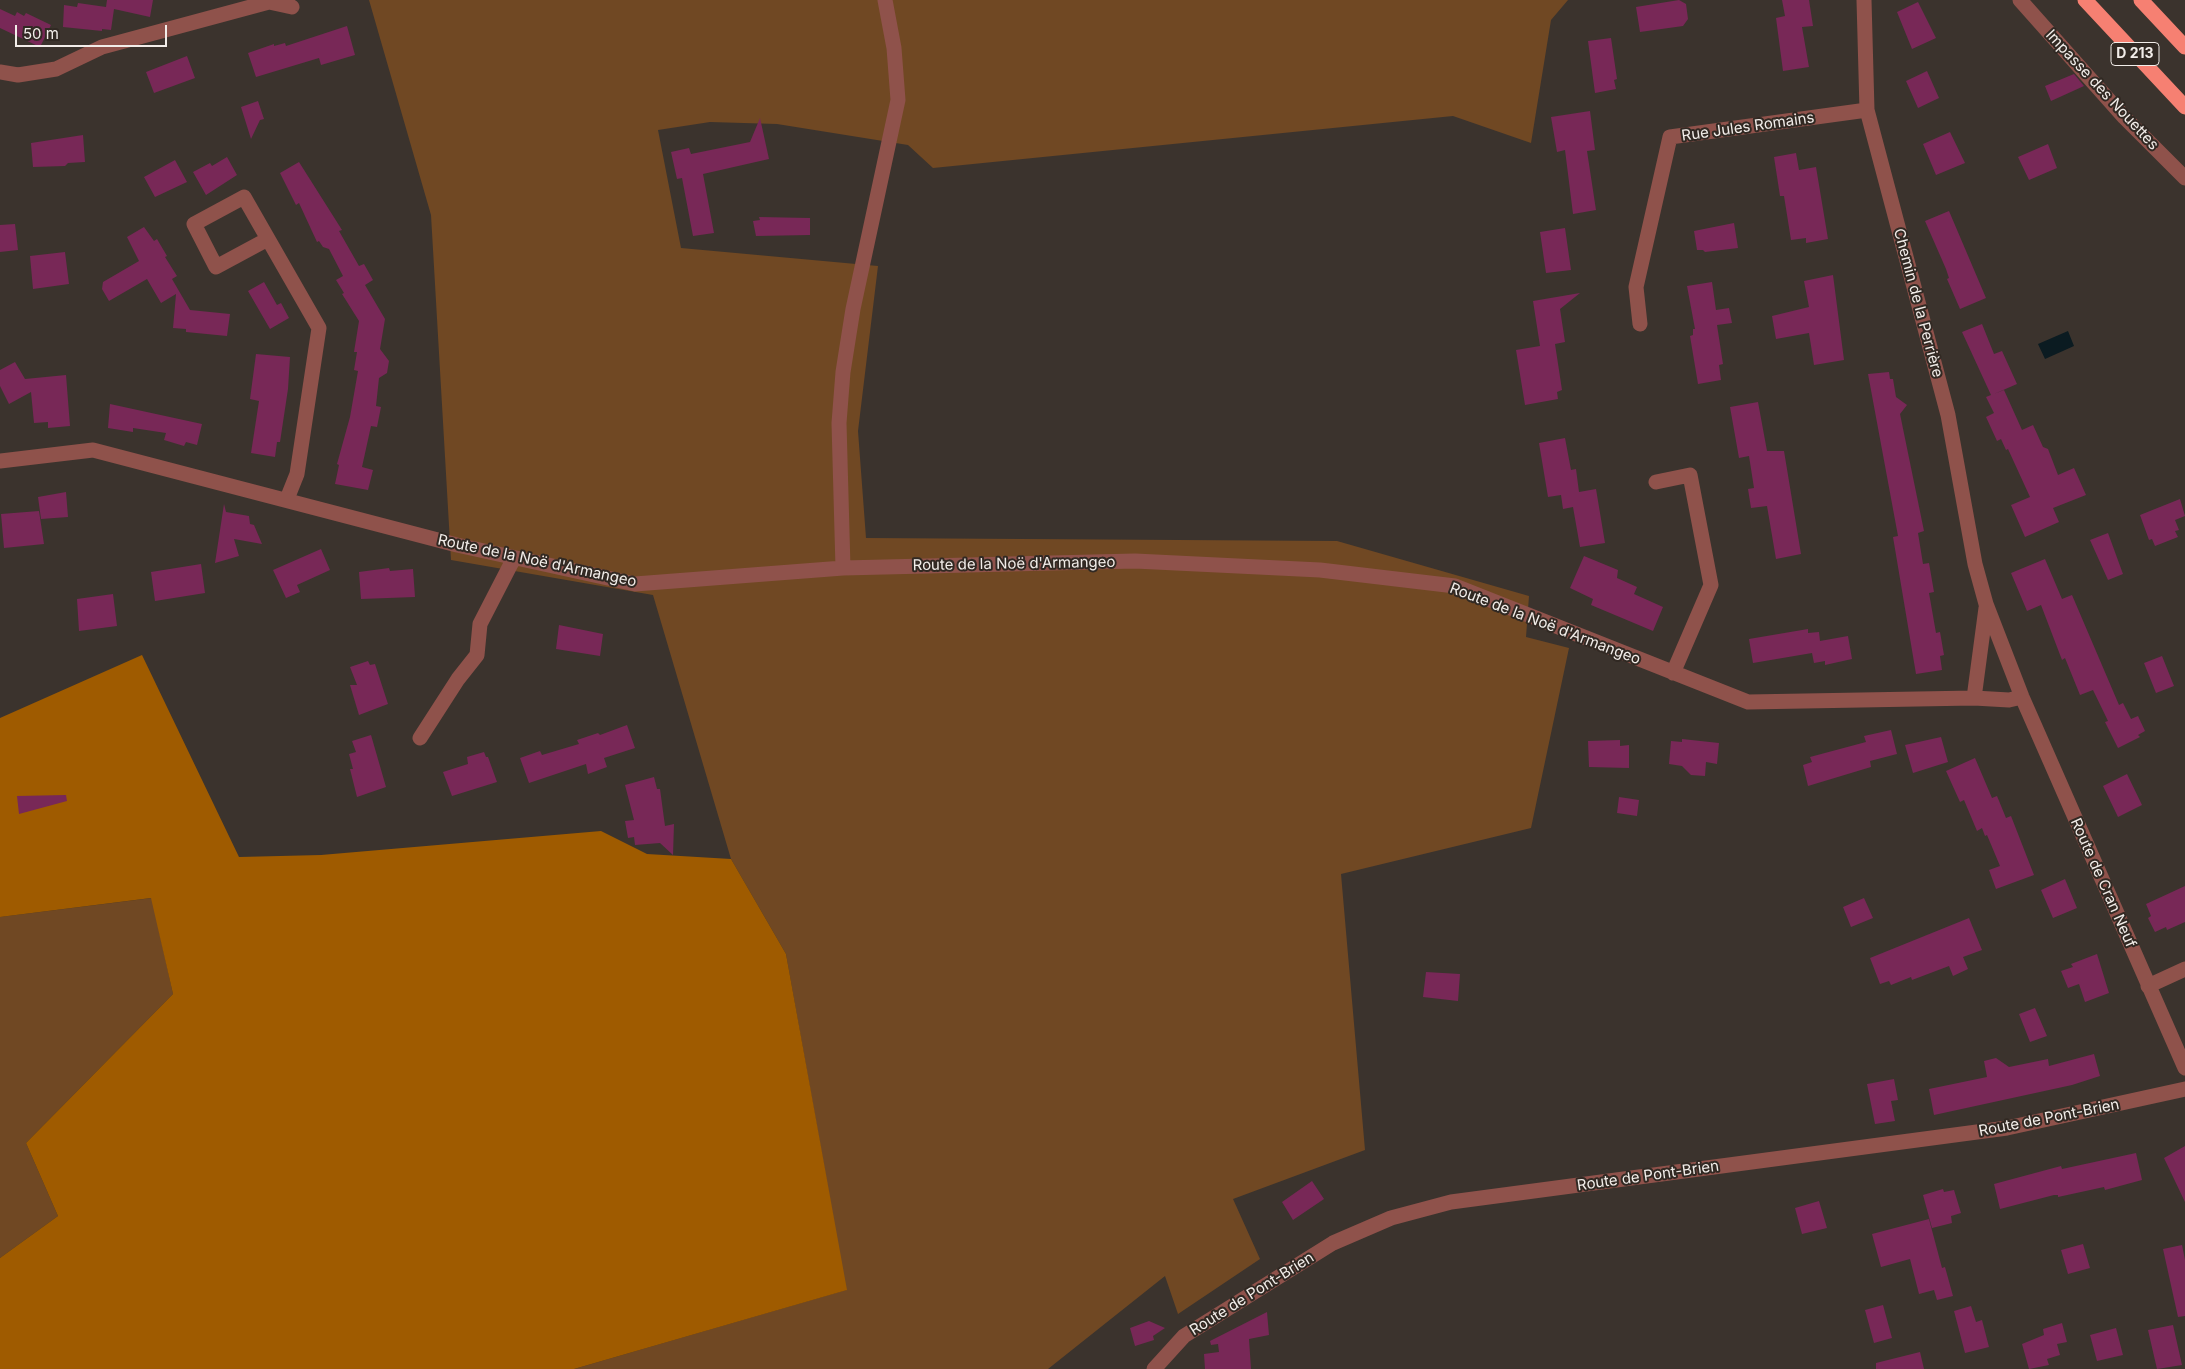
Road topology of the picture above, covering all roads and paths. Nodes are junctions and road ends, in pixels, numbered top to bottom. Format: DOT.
graph roads {
  1 [pos="885,0"];
  2 [pos="1864,0"];
  3 [pos="2020,0"];
  4 [pos="2085,0"];
  5 [pos="2141,0"];
  6 [pos="292,6"];
  7 [pos="2185,47"];
  8 [pos="0,72"];
  9 [pos="2185,108"];
  10 [pos="1867,110"];
  11 [pos="2185,178"];
  12 [pos="268,239"];
  13 [pos="1640,324"];
  14 [pos="0,461"];
  15 [pos="1656,482"];
  16 [pos="287,499"];
  17 [pos="514,558"];
  18 [pos="843,568"];
  19 [pos="1986,604"];
  20 [pos="1673,673"];
  21 [pos="2022,697"];
  22 [pos="1974,698"];
  23 [pos="420,738"];
  24 [pos="2185,969"];
  25 [pos="2148,986"];
  26 [pos="2185,1068"];
  27 [pos="2185,1089"];
  28 [pos="1154,1369"];
  1 -- 18 [label="street"];
  2 -- 10 [label="street, Chemin de la Perrière"];
  3 -- 11 [label="street, Impasse des Nouettes"];
  4 -- 9 [label="highway, D 213"];
  5 -- 7 [label="highway, D 213"];
  6 -- 8 [label="street"];
  10 -- 13 [label="street, Rue Jules Romains"];
  10 -- 19 [label="street, Chemin de la Perrière"];
  12 -- 12 [label="street"];
  12 -- 16 [label="street"];
  14 -- 16 [label="street, Route de la Noë d'Armangeo"];
  15 -- 20 [label="street"];
  16 -- 17 [label="street, Route de la Noë d'Armangeo"];
  17 -- 18 [label="street, Route de la Noë d'Armangeo"];
  17 -- 23 [label="street"];
  18 -- 20 [label="street, Route de la Noë d'Armangeo"];
  19 -- 21 [label="street, Chemin de la Perrière"];
  19 -- 22 [label="street, Chemin de la Perrière"];
  20 -- 22 [label="street, Route de la Noë d'Armangeo"];
  21 -- 22 [label="street, Route de la Noë d'Armangeo"];
  21 -- 25 [label="street, Route de Cran Neuf"];
  24 -- 25 [label="street"];
  25 -- 26 [label="street, Route de Cran Neuf"];
  27 -- 28 [label="street, Route de Pont-Brien"];
}
